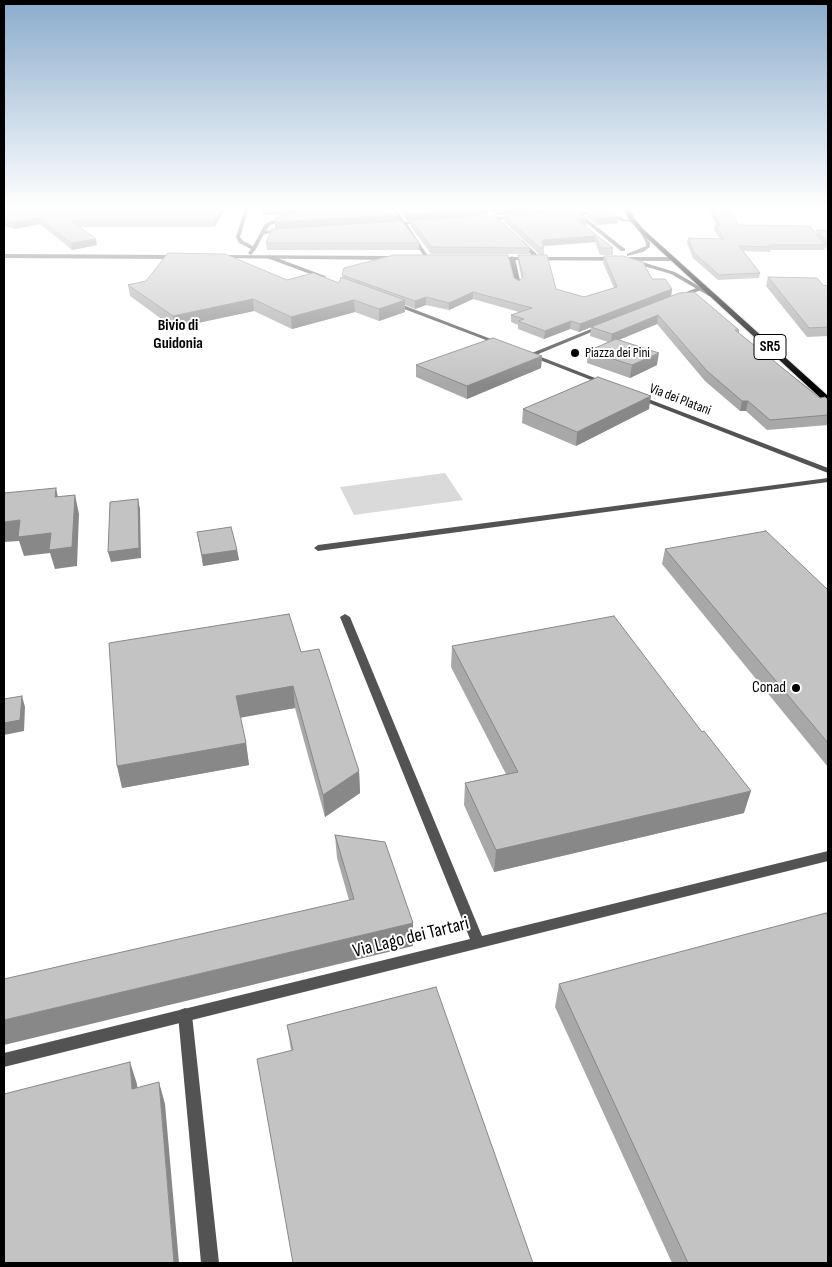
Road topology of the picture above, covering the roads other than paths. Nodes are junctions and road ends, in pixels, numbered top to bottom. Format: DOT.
graph roads {
  1 [pos="295,267"];
  2 [pos="514,267"];
  3 [pos="658,267"];
  4 [pos="682,267"];
  5 [pos="334,282"];
  6 [pos="518,285"];
  7 [pos="699,288"];
  8 [pos="711,294"];
  9 [pos="381,299"];
  10 [pos="672,299"];
  11 [pos="609,324"];
  12 [pos="511,348"];
  13 [pos="520,351"];
  14 [pos="530,355"];
  15 [pos="610,386"];
  16 [pos="628,393"];
  17 [pos="828,400"];
  18 [pos="828,471"];
  19 [pos="828,480"];
  20 [pos="318,548"];
  21 [pos="345,617"];
  22 [pos="828,856"];
  23 [pos="478,942"];
  24 [pos="185,1015"];
  25 [pos="4,1060"];
  26 [pos="210,1263"];
  1 -- 5 [label="street"];
  2 -- 6 [label="street"];
  3 -- 7 [label="street"];
  4 -- 8 [label="main road, SR5"];
  7 -- 8 [label="street"];
  7 -- 10 [label="street"];
  8 -- 17 [label="main road, SR5"];
  9 -- 12 [label="street"];
  11 -- 14 [label="street"];
  13 -- 14 [label="street"];
  14 -- 15 [label="street"];
  16 -- 18 [label="street, Via dei Platani"];
  19 -- 20 [label="street"];
  21 -- 23 [label="street"];
  22 -- 23 [label="street, Via Lago dei Tartari"];
  23 -- 24 [label="street, Via Lago dei Tartari"];
  24 -- 25 [label="street, Via Lago dei Tartari"];
  24 -- 26 [label="street"];
}
